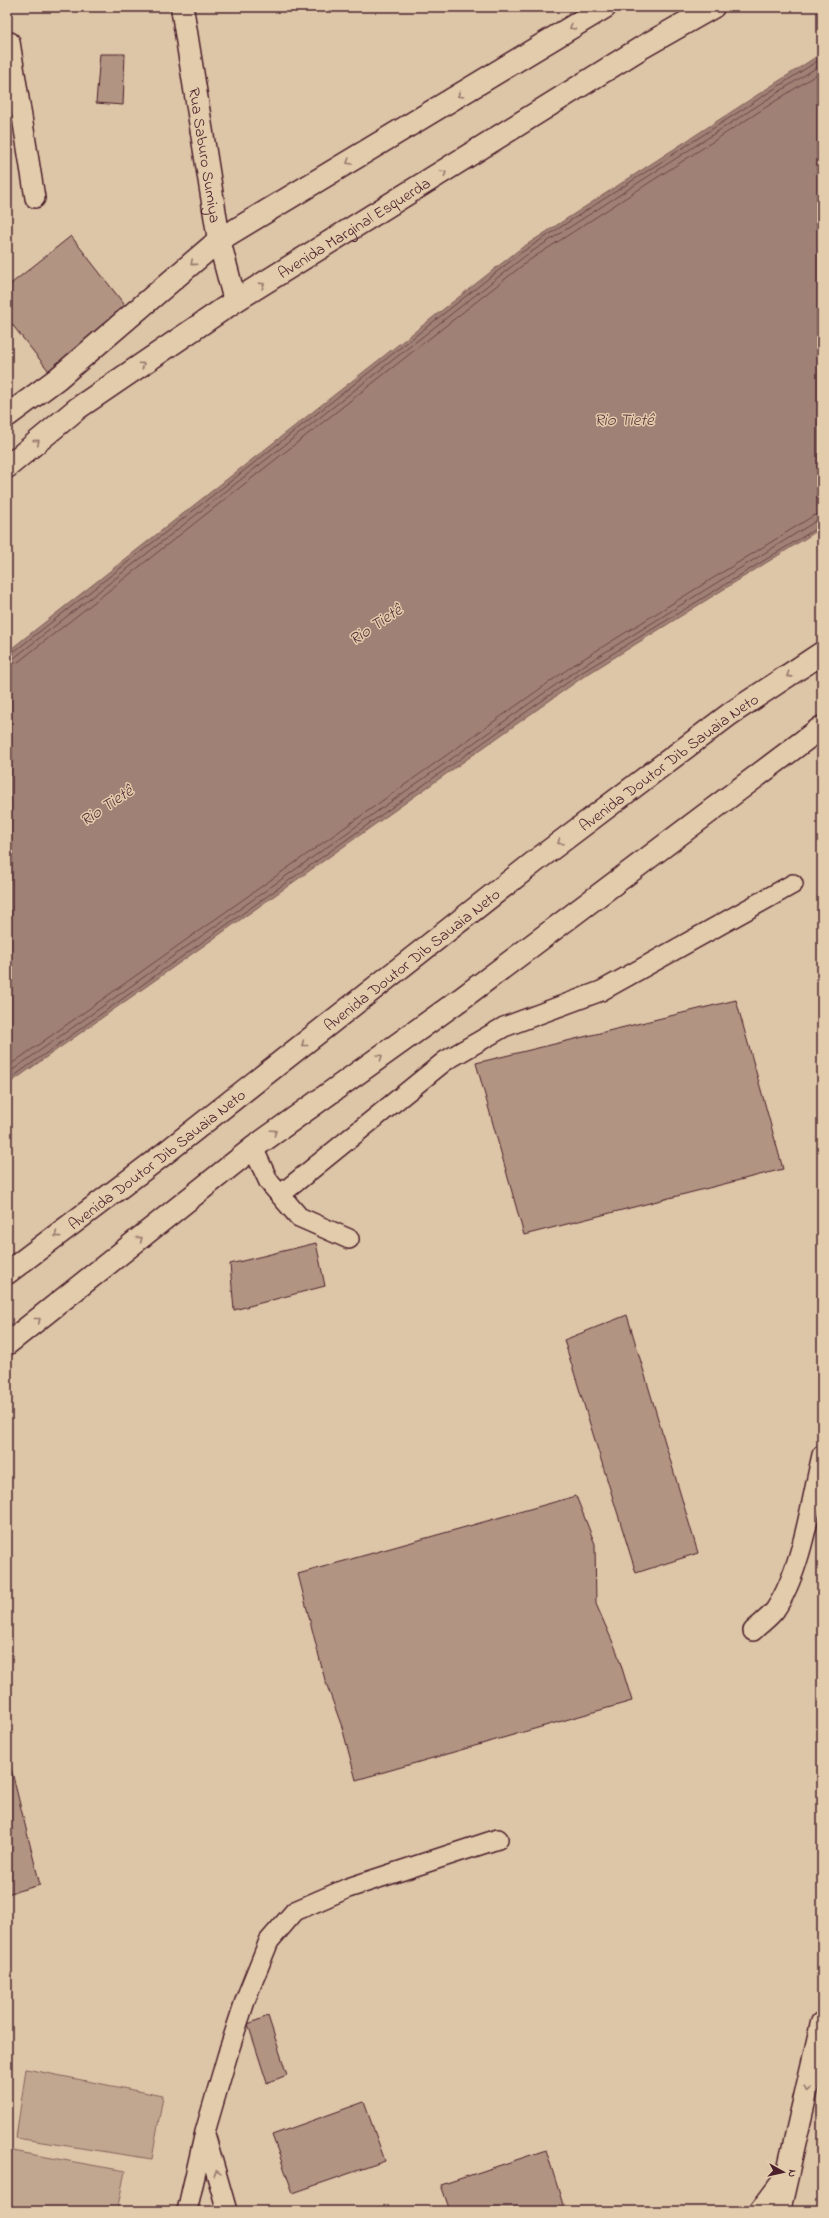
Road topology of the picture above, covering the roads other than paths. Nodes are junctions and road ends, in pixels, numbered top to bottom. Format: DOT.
graph roads {
  1 [pos="182,7"];
  2 [pos="605,7"];
  3 [pos="713,7"];
  4 [pos="10,42"];
  5 [pos="35,198"];
  6 [pos="219,240"];
  7 [pos="235,302"];
  8 [pos="7,416"];
  9 [pos="7,467"];
  10 [pos="822,653"];
  11 [pos="822,727"];
  12 [pos="793,884"];
  13 [pos="253,1148"];
  14 [pos="280,1195"];
  15 [pos="349,1239"];
  16 [pos="7,1273"];
  17 [pos="7,1344"];
  18 [pos="822,1455"];
  19 [pos="753,1631"];
  20 [pos="498,1839"];
  21 [pos="822,2023"];
  22 [pos="205,2132"];
  23 [pos="789,2172"];
  24 [pos="187,2211"];
  25 [pos="227,2211"];
  26 [pos="759,2211"];
  27 [pos="779,2211"];
  1 -- 6 [label="main road, Rua Saburo Sumiya"];
  2 -- 6 [label="main road, one-way"];
  7 -- 3 [label="main road, Avenida Marginal Esquerda, one-way"];
  4 -- 5 [label="lane"];
  6 -- 7 [label="main road, Rua Saburo Sumiya"];
  6 -- 8 [label="main road, one-way"];
  9 -- 7 [label="main road, Avenida Marginal Esquerda, one-way"];
  10 -- 16 [label="main road, Avenida Doutor Dib Sauaia Neto, one-way"];
  13 -- 11 [label="main road, one-way"];
  12 -- 14 [label="lane"];
  13 -- 14 [label="lane"];
  17 -- 13 [label="main road, one-way"];
  14 -- 15 [label="lane"];
  18 -- 19 [label="lane"];
  20 -- 22 [label="lane"];
  21 -- 23 [label="main road, one-way"];
  22 -- 24 [label="lane"];
  25 -- 22 [label="lane, one-way"];
  23 -- 26 [label="lane"];
  23 -- 27 [label="main road"];
}
